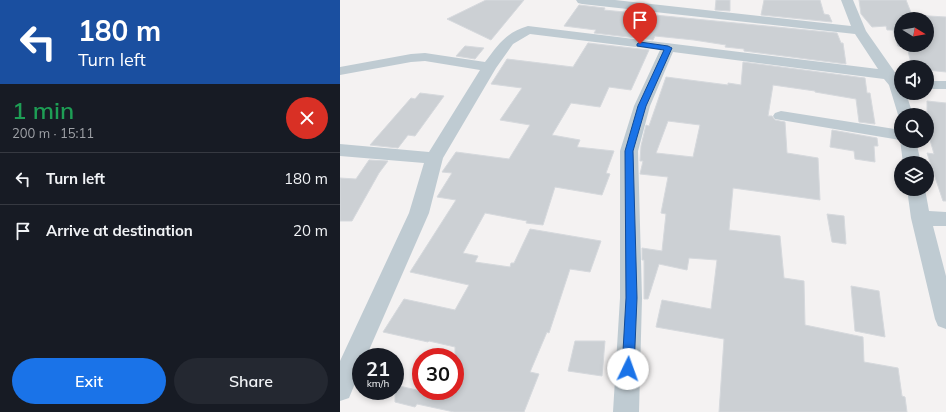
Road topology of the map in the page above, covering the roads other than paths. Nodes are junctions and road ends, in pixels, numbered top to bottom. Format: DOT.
graph roads {
  1 [pos="582,0"];
  2 [pos="847,0"];
  3 [pos="859,31"];
  4 [pos="668,48"];
  5 [pos="489,67"];
  6 [pos="340,71"];
  7 [pos="894,81"];
  8 [pos="894,82"];
  9 [pos="934,85"];
  10 [pos="946,85"];
  11 [pos="781,116"];
  12 [pos="894,134"];
  13 [pos="340,150"];
  14 [pos="434,158"];
  15 [pos="917,196"];
  16 [pos="921,218"];
  17 [pos="946,219"];
  18 [pos="946,319"];
  19 [pos="340,389"];
  20 [pos="626,412"];
  1 -- 3 [label="street"];
  2 -- 3 [label="street"];
  3 -- 7 [label="street"];
  4 -- 5 [label="street"];
  4 -- 8 [label="street"];
  4 -- 20 [label="street"];
  5 -- 6 [label="street"];
  5 -- 14 [label="street"];
  9 -- 10 [label="street"];
  11 -- 12 [label="street"];
  13 -- 14 [label="street"];
  14 -- 19 [label="street"];
  15 -- 16 [label="street"];
  16 -- 17 [label="street"];
  16 -- 18 [label="street"];
}
